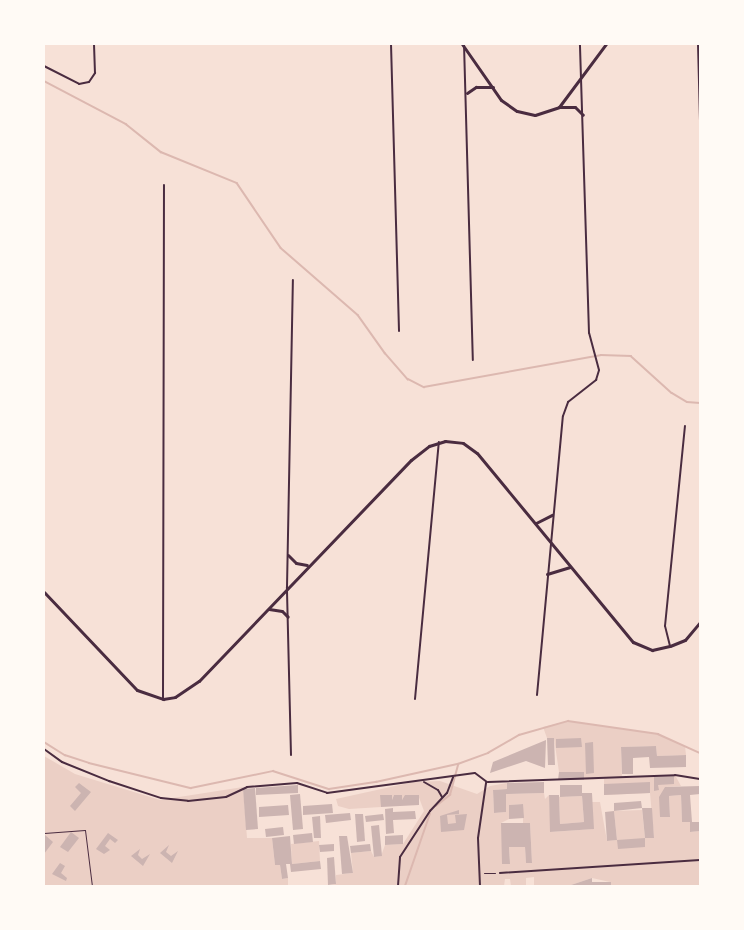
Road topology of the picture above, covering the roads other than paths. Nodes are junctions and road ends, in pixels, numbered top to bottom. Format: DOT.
graph roads {
  1 [pos="94,44"];
  2 [pos="391,44"];
  3 [pos="463,44"];
  4 [pos="580,44"];
  5 [pos="606,44"];
  6 [pos="698,44"];
  7 [pos="44,66"];
  8 [pos="581,77"];
  9 [pos="493,87"];
  10 [pos="467,93"];
  11 [pos="559,107"];
  12 [pos="583,115"];
  13 [pos="700,120"];
  14 [pos="164,185"];
  15 [pos="292,280"];
  16 [pos="399,331"];
  17 [pos="473,360"];
  18 [pos="686,426"];
  19 [pos="439,442"];
  20 [pos="552,515"];
  21 [pos="536,523"];
  22 [pos="549,543"];
  23 [pos="288,555"];
  24 [pos="309,565"];
  25 [pos="570,567"];
  26 [pos="547,574"];
  27 [pos="287,587"];
  28 [pos="44,592"];
  29 [pos="44,600"];
  30 [pos="50,600"];
  31 [pos="267,609"];
  32 [pos="288,617"];
  33 [pos="700,622"];
  34 [pos="670,646"];
  35 [pos="537,694"];
  36 [pos="163,699"];
  37 [pos="415,699"];
  38 [pos="44,749"];
  39 [pos="291,755"];
  40 [pos="453,777"];
  41 [pos="700,780"];
  42 [pos="422,781"];
  43 [pos="487,782"];
  44 [pos="442,797"];
  45 [pos="44,833"];
  46 [pos="700,860"];
  47 [pos="500,873"];
  48 [pos="92,886"];
  49 [pos="398,886"];
  50 [pos="480,886"];
  1 -- 7 [label="street"];
  2 -- 16 [label="street"];
  3 -- 9 [label="street"];
  3 -- 10 [label="street"];
  4 -- 8 [label="street"];
  5 -- 8 [label="street"];
  6 -- 13 [label="street"];
  8 -- 11 [label="street"];
  8 -- 12 [label="street"];
  9 -- 10 [label="street"];
  9 -- 11 [label="street"];
  10 -- 17 [label="street"];
  11 -- 12 [label="street"];
  12 -- 20 [label="street"];
  14 -- 36 [label="street"];
  15 -- 23 [label="street"];
  18 -- 34 [label="street"];
  19 -- 21 [label="street"];
  19 -- 24 [label="street"];
  19 -- 37 [label="street"];
  20 -- 21 [label="street"];
  20 -- 22 [label="street"];
  21 -- 22 [label="street"];
  22 -- 25 [label="street"];
  22 -- 26 [label="street"];
  23 -- 24 [label="street"];
  23 -- 27 [label="street"];
  24 -- 27 [label="street"];
  25 -- 26 [label="street"];
  25 -- 34 [label="street"];
  26 -- 35 [label="street"];
  27 -- 31 [label="street"];
  27 -- 32 [label="street"];
  28 -- 30 [label="street"];
  29 -- 30 [label="street"];
  30 -- 36 [label="street"];
  31 -- 32 [label="street"];
  31 -- 36 [label="street"];
  32 -- 39 [label="street"];
  33 -- 34 [label="street"];
  38 -- 42 [label="street"];
  40 -- 42 [label="street"];
  40 -- 43 [label="street"];
  40 -- 44 [label="street"];
  41 -- 43 [label="street"];
  42 -- 44 [label="street"];
  43 -- 50 [label="street"];
  44 -- 49 [label="street"];
  45 -- 48 [label="lane"];
  46 -- 47 [label="street"];
}
